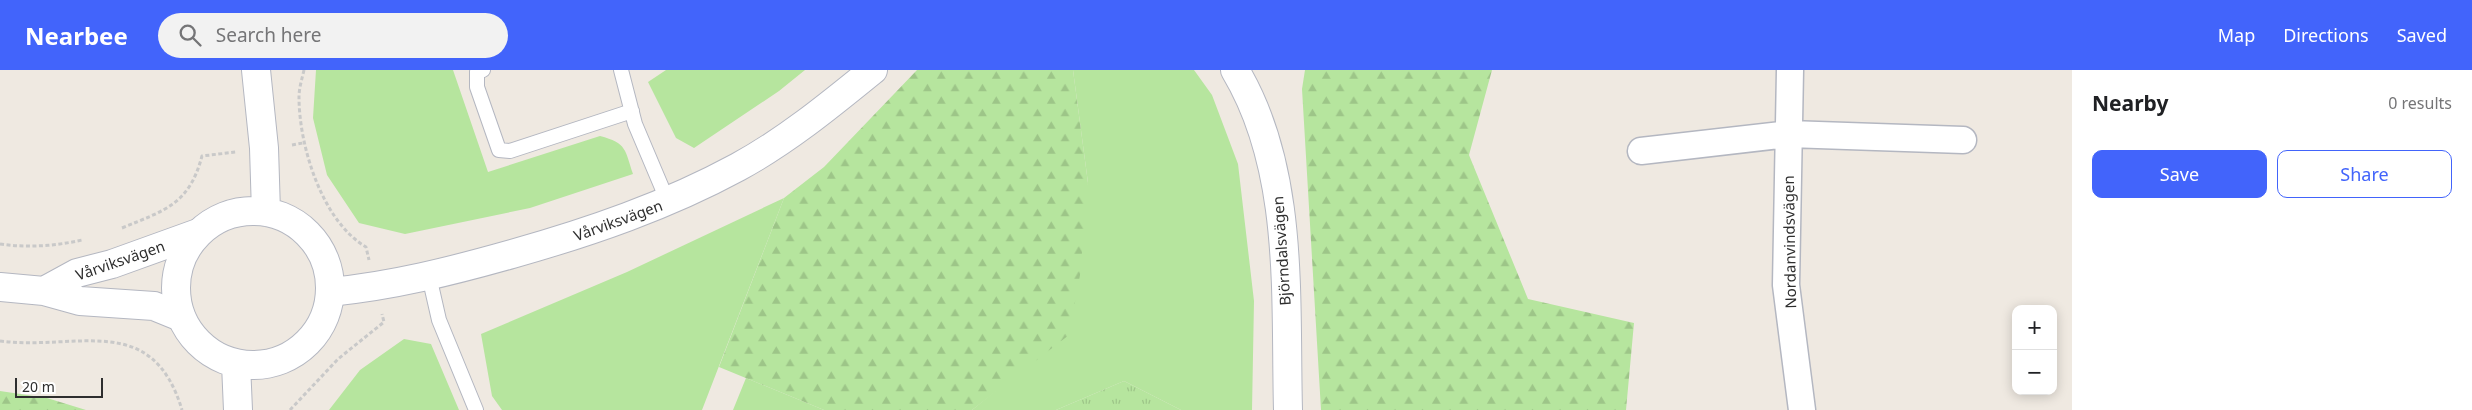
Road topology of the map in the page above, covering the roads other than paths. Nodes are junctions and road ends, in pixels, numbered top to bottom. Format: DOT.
graph roads {
  1 [pos="256,70"];
  2 [pos="483,70"];
  3 [pos="621,70"];
  4 [pos="873,70"];
  5 [pos="1235,70"];
  6 [pos="1790,70"];
  7 [pos="632,111"];
  8 [pos="1789,134"];
  9 [pos="1963,140"];
  10 [pos="1641,151"];
  11 [pos="668,202"];
  12 [pos="266,212"];
  13 [pos="198,233"];
  14 [pos="429,276"];
  15 [pos="0,287"];
  16 [pos="44,291"];
  17 [pos="330,292"];
  18 [pos="181,316"];
  19 [pos="236,364"];
  20 [pos="238,410"];
  21 [pos="476,410"];
  22 [pos="1288,410"];
  23 [pos="1802,410"];
  1 -- 12 [label="street"];
  2 -- 7 [label="lane"];
  3 -- 7 [label="lane"];
  4 -- 11 [label="street, Vårviksvägen"];
  5 -- 22 [label="street, Björndalsvägen"];
  6 -- 8 [label="street, Nordanvindsvägen"];
  7 -- 11 [label="lane"];
  8 -- 9 [label="street"];
  8 -- 10 [label="street"];
  8 -- 23 [label="street, Nordanvindsvägen"];
  11 -- 14 [label="street, Vårviksvägen"];
  12 -- 13 [label="street"];
  12 -- 17 [label="street"];
  13 -- 16 [label="street, Vårviksvägen"];
  13 -- 18 [label="street"];
  14 -- 17 [label="street, Vårviksvägen"];
  14 -- 21 [label="lane"];
  15 -- 16 [label="street, Vårviksvägen"];
  16 -- 18 [label="street, Vårviksvägen"];
  17 -- 19 [label="street"];
  18 -- 19 [label="street"];
  19 -- 20 [label="street"];
}
